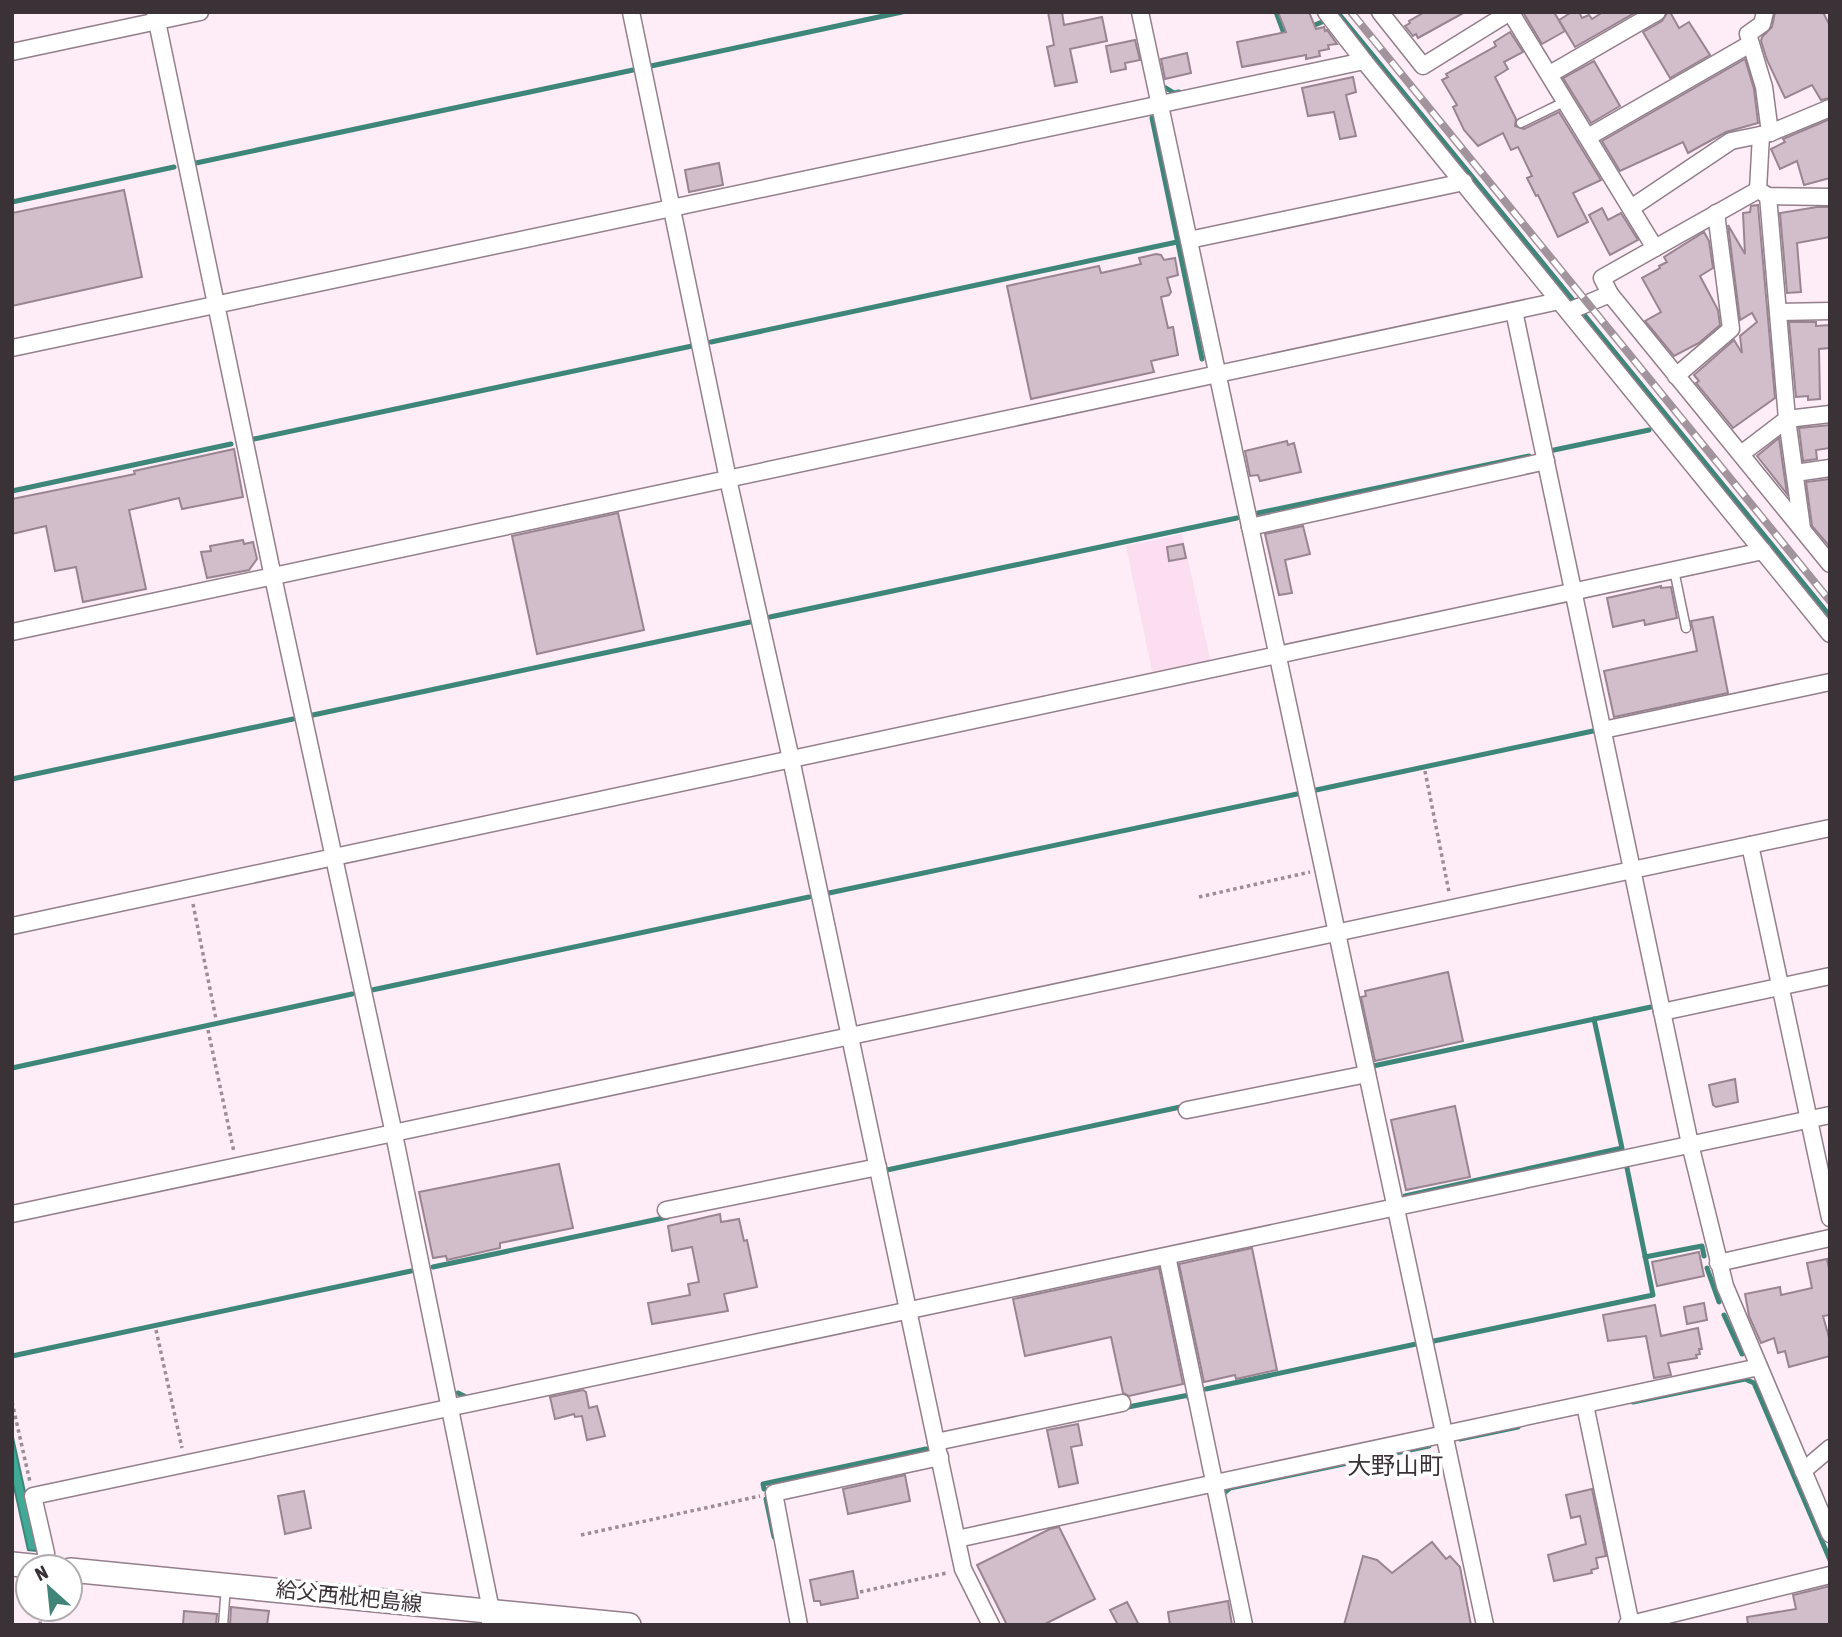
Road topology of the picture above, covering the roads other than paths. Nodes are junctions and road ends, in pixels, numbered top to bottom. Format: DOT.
graph roads {
  1 [pos="200,12"];
  2 [pos="631,12"];
  3 [pos="1140,12"];
  4 [pos="1326,12"];
  5 [pos="1380,12"];
  6 [pos="1657,12"];
  7 [pos="1765,12"];
  8 [pos="1511,13"];
  9 [pos="156,17"];
  10 [pos="1750,44"];
  11 [pos="12,52"];
  12 [pos="1364,61"];
  13 [pos="1550,74"];
  14 [pos="1564,102"];
  15 [pos="1161,104"];
  16 [pos="1830,108"];
  17 [pos="1521,123"];
  18 [pos="1765,134"];
  19 [pos="1588,137"];
  20 [pos="1464,182"];
  21 [pos="1763,193"];
  22 [pos="1830,197"];
  23 [pos="672,207"];
  24 [pos="1631,208"];
  25 [pos="1716,213"];
  26 [pos="1189,240"];
  27 [pos="1655,248"];
  28 [pos="1610,295"];
  29 [pos="216,305"];
  30 [pos="1564,306"];
  31 [pos="1514,311"];
  32 [pos="1777,312"];
  33 [pos="1830,312"];
  34 [pos="12,348"];
  35 [pos="1217,374"];
  36 [pos="1676,376"];
  37 [pos="1830,414"];
  38 [pos="1787,419"];
  39 [pos="1741,454"];
  40 [pos="1546,461"];
  41 [pos="1830,468"];
  42 [pos="1795,472"];
  43 [pos="728,479"];
  44 [pos="1250,527"];
  45 [pos="1802,529"];
  46 [pos="1763,551"];
  47 [pos="1830,563"];
  48 [pos="1674,570"];
  49 [pos="273,577"];
  50 [pos="1573,591"];
  51 [pos="1686,628"];
  52 [pos="12,632"];
  53 [pos="1830,634"];
  54 [pos="1278,655"];
  55 [pos="1830,682"];
  56 [pos="1603,730"];
  57 [pos="791,759"];
  58 [pos="1830,828"];
  59 [pos="1749,845"];
  60 [pos="334,857"];
  61 [pos="1632,870"];
  62 [pos="12,926"];
  63 [pos="1336,933"];
  64 [pos="1830,976"];
  65 [pos="1780,987"];
  66 [pos="1662,1012"];
  67 [pos="850,1036"];
  68 [pos="1367,1074"];
  69 [pos="1187,1110"];
  70 [pos="1830,1115"];
  71 [pos="1809,1119"];
  72 [pos="394,1134"];
  73 [pos="1690,1144"];
  74 [pos="878,1167"];
  75 [pos="1395,1207"];
  76 [pos="666,1209"];
  77 [pos="12,1214"];
  78 [pos="1830,1218"];
  79 [pos="1830,1238"];
  80 [pos="1167,1256"];
  81 [pos="1718,1263"];
  82 [pos="908,1312"];
  83 [pos="1759,1367"];
  84 [pos="1122,1403"];
  85 [pos="1585,1405"];
  86 [pos="450,1407"];
  87 [pos="1444,1435"];
  88 [pos="1830,1448"];
  89 [pos="938,1449"];
  90 [pos="1803,1471"];
  91 [pos="1215,1482"];
  92 [pos="1830,1534"];
  93 [pos="957,1539"];
  94 [pos="46,1553"];
  95 [pos="84,1571"];
  96 [pos="1830,1576"];
  97 [pos="226,1585"];
  98 [pos="490,1618"];
  99 [pos="1630,1624"];
  100 [pos="223,1625"];
  101 [pos="629,1625"];
  102 [pos="799,1625"];
  103 [pos="991,1625"];
  104 [pos="1244,1625"];
  105 [pos="1485,1625"];
  1 -- 9 [label="street"];
  2 -- 23 [label="street"];
  3 -- 15 [label="street"];
  4 -- 12 [label="street"];
  5 -- 8 [label="street"];
  6 -- 13 [label="street"];
  7 -- 10 [label="street"];
  8 -- 13 [label="street"];
  9 -- 11 [label="street"];
  9 -- 29 [label="street"];
  10 -- 18 [label="street"];
  10 -- 19 [label="street"];
  12 -- 15 [label="street"];
  12 -- 20 [label="street"];
  13 -- 14 [label="street"];
  14 -- 17 [label="lane"];
  14 -- 19 [label="street"];
  15 -- 23 [label="street"];
  15 -- 26 [label="street"];
  16 -- 18 [label="street"];
  18 -- 21 [label="street"];
  18 -- 24 [label="street"];
  19 -- 24 [label="street"];
  20 -- 26 [label="street"];
  20 -- 30 [label="street"];
  21 -- 22 [label="street"];
  21 -- 25 [label="street"];
  21 -- 32 [label="street"];
  23 -- 29 [label="street"];
  23 -- 43 [label="street"];
  24 -- 27 [label="street"];
  25 -- 27 [label="street"];
  25 -- 36 [label="street"];
  26 -- 35 [label="street"];
  27 -- 28 [label="street"];
  28 -- 30 [label="street"];
  28 -- 36 [label="street"];
  29 -- 34 [label="street"];
  29 -- 49 [label="street"];
  30 -- 31 [label="street"];
  30 -- 46 [label="street"];
  31 -- 35 [label="street"];
  31 -- 40 [label="street"];
  32 -- 33 [label="street"];
  32 -- 38 [label="street"];
  35 -- 43 [label="street"];
  35 -- 44 [label="street"];
  36 -- 39 [label="street"];
  37 -- 38 [label="street"];
  38 -- 39 [label="street"];
  38 -- 42 [label="street"];
  39 -- 45 [label="street"];
  40 -- 44 [label="street"];
  40 -- 50 [label="street"];
  41 -- 42 [label="street"];
  42 -- 45 [label="street"];
  43 -- 49 [label="street"];
  43 -- 57 [label="street"];
  44 -- 54 [label="street"];
  45 -- 47 [label="street"];
  46 -- 48 [label="street"];
  46 -- 53 [label="street"];
  48 -- 50 [label="street"];
  48 -- 51 [label="lane"];
  49 -- 52 [label="street"];
  49 -- 60 [label="street"];
  50 -- 54 [label="street"];
  50 -- 56 [label="street"];
  54 -- 57 [label="street"];
  54 -- 63 [label="street"];
  55 -- 56 [label="street"];
  56 -- 61 [label="street"];
  57 -- 60 [label="street"];
  57 -- 67 [label="street"];
  58 -- 59 [label="street"];
  59 -- 61 [label="street"];
  59 -- 65 [label="street"];
  60 -- 62 [label="street"];
  60 -- 72 [label="street"];
  61 -- 63 [label="street"];
  61 -- 66 [label="street"];
  63 -- 67 [label="street"];
  63 -- 68 [label="street"];
  64 -- 65 [label="street"];
  65 -- 66 [label="street"];
  65 -- 71 [label="street"];
  66 -- 73 [label="street"];
  67 -- 72 [label="street"];
  67 -- 74 [label="street"];
  68 -- 69 [label="street"];
  68 -- 75 [label="street"];
  70 -- 71 [label="street"];
  71 -- 73 [label="street"];
  71 -- 78 [label="street"];
  72 -- 77 [label="street"];
  72 -- 86 [label="street"];
  73 -- 75 [label="street"];
  73 -- 81 [label="street"];
  74 -- 76 [label="street"];
  74 -- 82 [label="street"];
  75 -- 80 [label="street"];
  75 -- 87 [label="street"];
  79 -- 81 [label="street"];
  80 -- 82 [label="street"];
  80 -- 91 [label="street"];
  81 -- 83 [label="street"];
  82 -- 86 [label="street"];
  82 -- 89 [label="street"];
  83 -- 85 [label="street"];
  83 -- 90 [label="street"];
  84 -- 89 [label="street"];
  85 -- 87 [label="street"];
  85 -- 99 [label="street"];
  86 -- 94 [label="street"];
  86 -- 98 [label="street"];
  87 -- 91 [label="street"];
  87 -- 105 [label="street"];
  88 -- 90 [label="street"];
  89 -- 93 [label="street"];
  89 -- 102 [label="street"];
  90 -- 92 [label="street"];
  91 -- 93 [label="street"];
  91 -- 104 [label="street"];
  93 -- 103 [label="street"];
  95 -- 97 [label="main road, 給父西枇杷島線"];
  96 -- 99 [label="street"];
  97 -- 98 [label="main road, 給父西枇杷島線"];
  97 -- 100 [label="lane"];
  98 -- 101 [label="main road, 給父西枇杷島線"];
}
